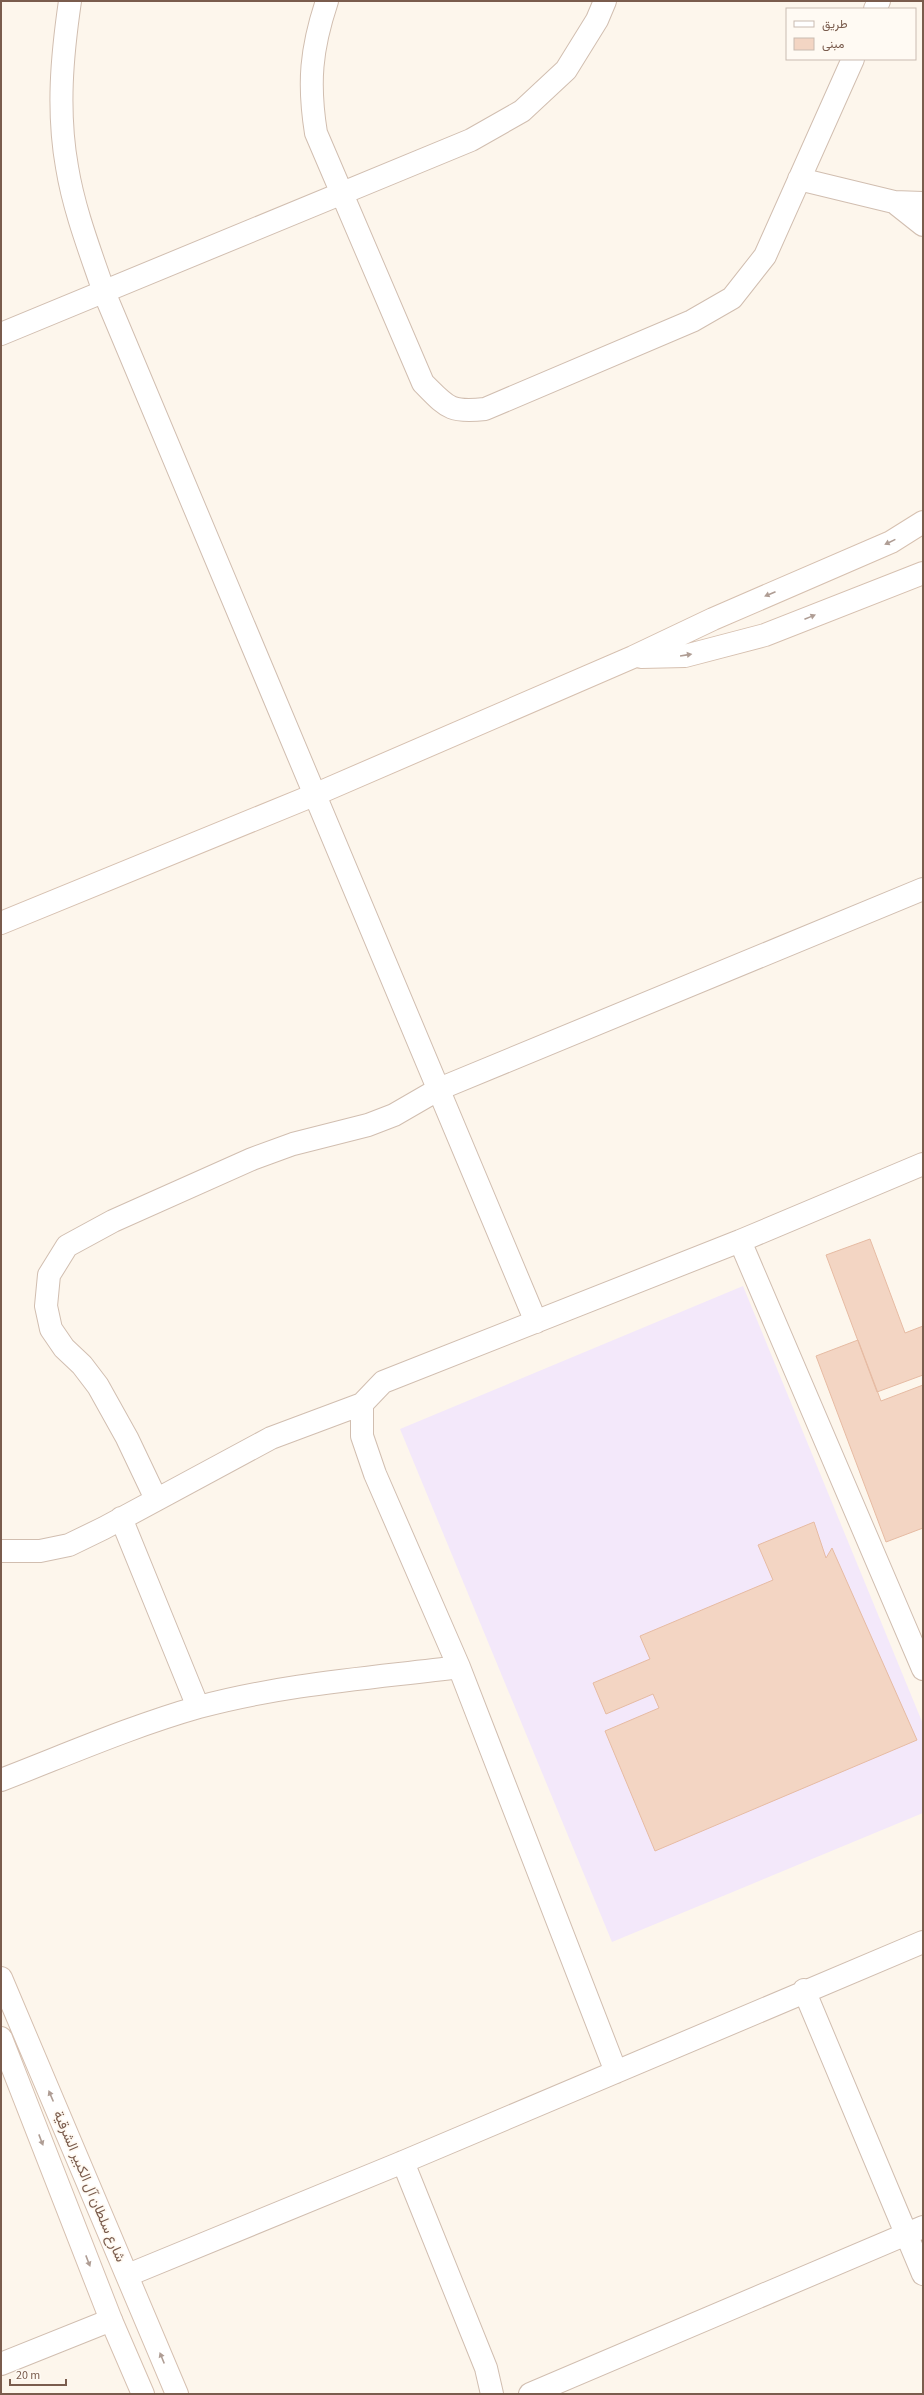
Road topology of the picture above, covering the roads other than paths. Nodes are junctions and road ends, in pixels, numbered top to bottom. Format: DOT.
graph roads {
  1 [pos="70,1"];
  2 [pos="327,1"];
  3 [pos="605,1"];
  4 [pos="853,60"];
  5 [pos="799,179"];
  6 [pos="340,193"];
  7 [pos="894,202"];
  8 [pos="923,203"];
  9 [pos="923,224"];
  10 [pos="104,292"];
  11 [pos="1,334"];
  12 [pos="923,522"];
  13 [pos="923,573"];
  14 [pos="633,657"];
  15 [pos="314,795"];
  16 [pos="923,889"];
  17 [pos="1,923"];
  18 [pos="439,1089"];
  19 [pos="923,1164"];
  20 [pos="740,1241"];
  21 [pos="536,1322"];
  22 [pos="362,1404"];
  23 [pos="156,1499"];
  24 [pos="121,1518"];
  25 [pos="1,1551"];
  26 [pos="459,1667"];
  27 [pos="923,1669"];
  28 [pos="198,1707"];
  29 [pos="1,1780"];
  30 [pos="923,1942"];
  31 [pos="1,1978"];
  32 [pos="804,1990"];
  33 [pos="1,2038"];
  34 [pos="616,2072"];
  35 [pos="403,2162"];
  36 [pos="915,2230"];
  37 [pos="923,2274"];
  38 [pos="128,2275"];
  39 [pos="111,2320"];
  40 [pos="1,2364"];
  41 [pos="143,2394"];
  42 [pos="177,2394"];
  43 [pos="492,2394"];
  44 [pos="530,2394"];
  1 -- 10 [label="street"];
  2 -- 6 [label="street"];
  3 -- 6 [label="street"];
  4 -- 5 [label="street"];
  5 -- 6 [label="street"];
  5 -- 7 [label="street"];
  6 -- 10 [label="street"];
  7 -- 8 [label="street"];
  7 -- 9 [label="street"];
  10 -- 11 [label="street"];
  10 -- 15 [label="street"];
  12 -- 14 [label="street, one-way"];
  14 -- 13 [label="street, one-way"];
  14 -- 15 [label="street"];
  15 -- 17 [label="street"];
  15 -- 18 [label="street"];
  16 -- 18 [label="street"];
  18 -- 21 [label="street"];
  18 -- 23 [label="street"];
  19 -- 20 [label="street"];
  20 -- 21 [label="street"];
  20 -- 27 [label="street"];
  21 -- 22 [label="street"];
  22 -- 23 [label="street"];
  22 -- 26 [label="street"];
  23 -- 24 [label="street"];
  24 -- 25 [label="street"];
  24 -- 28 [label="street"];
  26 -- 28 [label="street"];
  26 -- 34 [label="street"];
  28 -- 29 [label="street"];
  30 -- 32 [label="street"];
  38 -- 31 [label="street, شارع سلطان آل الكبير الشرقية, one-way"];
  32 -- 34 [label="street"];
  32 -- 36 [label="street"];
  33 -- 39 [label="street, شارع سلطان آل الكبير الشرقية, one-way"];
  34 -- 35 [label="street"];
  35 -- 38 [label="street"];
  35 -- 43 [label="street"];
  36 -- 37 [label="street"];
  36 -- 44 [label="street"];
  42 -- 38 [label="street, شارع سلطان آل الكبير الشرقية, one-way"];
  39 -- 40 [label="street"];
  39 -- 41 [label="street, شارع سلطان آل الكبير الشرقية"];
}
